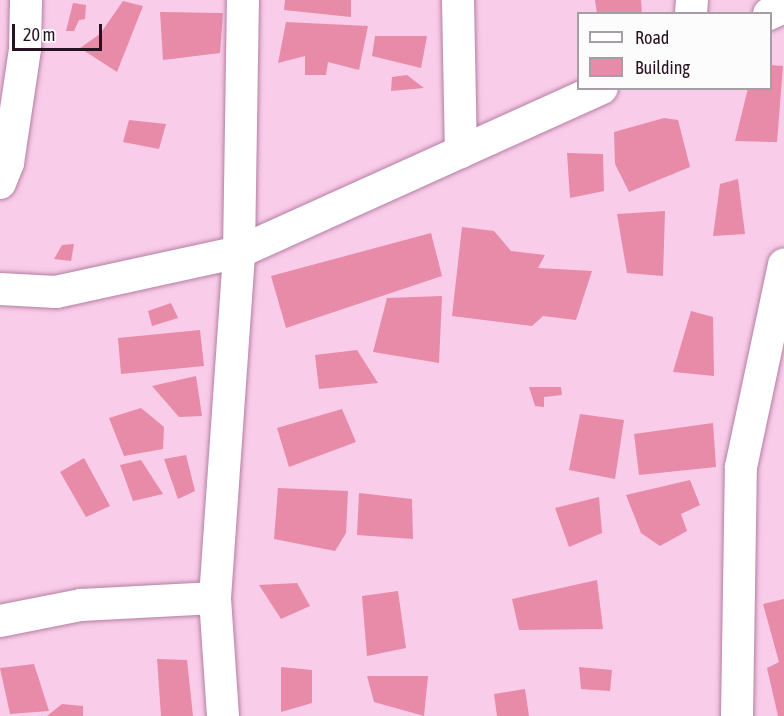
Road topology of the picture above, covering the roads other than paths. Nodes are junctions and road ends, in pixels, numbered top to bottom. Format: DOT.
graph roads {
  1 [pos="26,0"];
  2 [pos="243,0"];
  3 [pos="458,0"];
  4 [pos="598,90"];
  5 [pos="461,152"];
  6 [pos="0,183"];
  7 [pos="239,252"];
  8 [pos="784,265"];
  9 [pos="0,289"];
  10 [pos="215,598"];
  11 [pos="0,621"];
  12 [pos="223,716"];
  13 [pos="737,716"];
  1 -- 6 [label="street"];
  2 -- 7 [label="street"];
  3 -- 5 [label="street"];
  4 -- 5 [label="street"];
  5 -- 7 [label="street"];
  7 -- 9 [label="street"];
  7 -- 10 [label="street"];
  8 -- 13 [label="street"];
  10 -- 11 [label="street"];
  10 -- 12 [label="street"];
}
